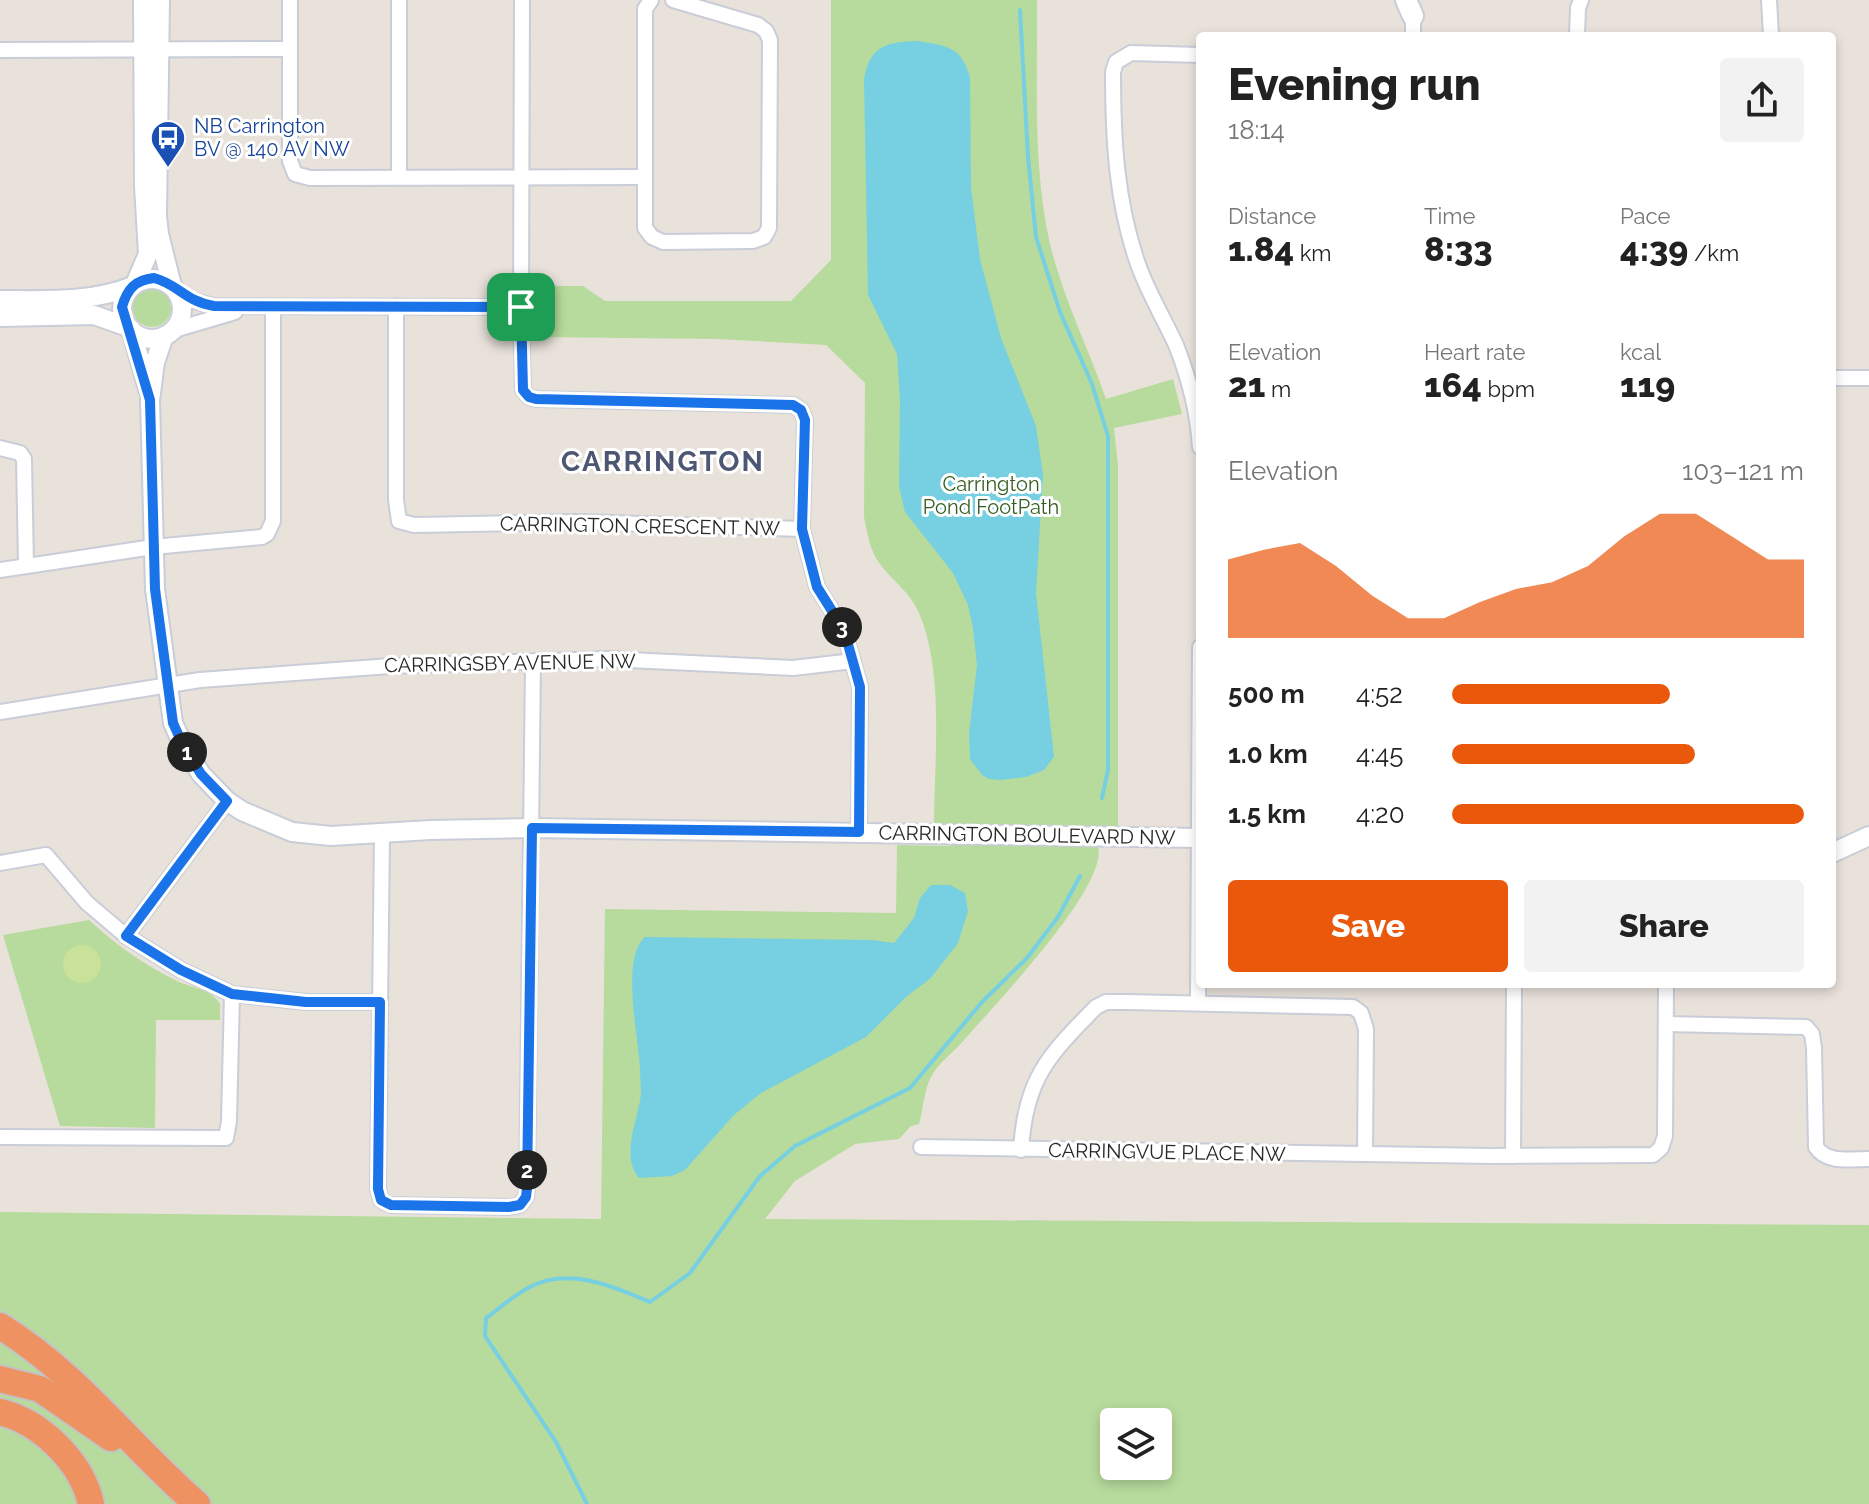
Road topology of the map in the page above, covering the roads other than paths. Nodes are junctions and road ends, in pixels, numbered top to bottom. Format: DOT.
graph roads {
  1 [pos="143,0"];
  2 [pos="160,0"];
  3 [pos="290,0"];
  4 [pos="399,0"];
  5 [pos="522,0"];
  6 [pos="651,0"];
  7 [pos="673,0"];
  8 [pos="1581,0"];
  9 [pos="1769,0"];
  10 [pos="1577,32"];
  11 [pos="1771,32"];
  12 [pos="152,48"];
  13 [pos="290,49"];
  14 [pos="0,50"];
  15 [pos="1196,55"];
  16 [pos="399,177"];
  17 [pos="522,177"];
  18 [pos="645,177"];
  19 [pos="134,285"];
  20 [pos="173,287"];
  21 [pos="0,300"];
  22 [pos="396,306"];
  23 [pos="268,307"];
  24 [pos="521,307"];
  25 [pos="0,317"];
  26 [pos="129,328"];
  27 [pos="169,333"];
  28 [pos="1836,378"];
  29 [pos="1869,378"];
  30 [pos="1196,394"];
  31 [pos="150,400"];
  32 [pos="0,448"];
  33 [pos="802,529"];
  34 [pos="153,547"];
  35 [pos="26,565"];
  36 [pos="0,570"];
  37 [pos="533,661"];
  38 [pos="853,661"];
  39 [pos="167,685"];
  40 [pos="0,712"];
  41 [pos="227,801"];
  42 [pos="532,828"];
  43 [pos="859,832"];
  44 [pos="382,833"];
  45 [pos="1869,836"];
  46 [pos="1196,838"];
  47 [pos="1836,851"];
  48 [pos="0,863"];
  49 [pos="126,936"];
  50 [pos="1198,988"];
  51 [pos="1514,988"];
  52 [pos="1666,988"];
  53 [pos="232,994"];
  54 [pos="380,1002"];
  55 [pos="1198,1003"];
  56 [pos="1666,1024"];
  57 [pos="0,1137"];
  58 [pos="921,1147"];
  59 [pos="1021,1150"];
  60 [pos="1365,1154"];
  61 [pos="1513,1156"];
  62 [pos="1869,1159"];
  63 [pos="0,1326"];
  64 [pos="0,1379"];
  65 [pos="0,1412"];
  66 [pos="172,1482"];
  67 [pos="91,1504"];
  68 [pos="197,1504"];
  1 -- 12 [label="street"];
  2 -- 12 [label="street"];
  3 -- 13 [label="street"];
  4 -- 16 [label="street"];
  5 -- 17 [label="street"];
  6 -- 18 [label="street"];
  7 -- 18 [label="street"];
  8 -- 10 [label="street"];
  9 -- 11 [label="street"];
  12 -- 13 [label="street"];
  12 -- 14 [label="street"];
  12 -- 19 [label="street"];
  12 -- 20 [label="street"];
  13 -- 16 [label="street"];
  15 -- 30 [label="street"];
  16 -- 17 [label="street"];
  17 -- 18 [label="street"];
  17 -- 24 [label="street"];
  19 -- 20 [label="street"];
  19 -- 21 [label="street"];
  19 -- 26 [label="street"];
  20 -- 23 [label="street"];
  20 -- 27 [label="street"];
  22 -- 23 [label="street"];
  22 -- 24 [label="street"];
  22 -- 33 [label="street, CARRINGTON CRESCENT NW"];
  23 -- 27 [label="street"];
  23 -- 34 [label="street"];
  24 -- 33 [label="street, CARRINGTON CRESCENT NW"];
  25 -- 26 [label="street"];
  26 -- 27 [label="street"];
  26 -- 31 [label="street, CARRINGTON BOULEVARD NW"];
  27 -- 31 [label="street, CARRINGTON BOULEVARD NW"];
  28 -- 29 [label="street"];
  31 -- 34 [label="street, CARRINGTON BOULEVARD NW"];
  32 -- 35 [label="street"];
  33 -- 38 [label="street"];
  34 -- 35 [label="street"];
  34 -- 39 [label="street, CARRINGTON BOULEVARD NW"];
  35 -- 36 [label="street"];
  37 -- 38 [label="street, CARRINGSBY AVENUE NW"];
  37 -- 39 [label="street, CARRINGSBY AVENUE NW"];
  37 -- 42 [label="street"];
  38 -- 43 [label="street"];
  39 -- 40 [label="street, CARRINGSBY AVENUE NW"];
  39 -- 41 [label="street, CARRINGTON BOULEVARD NW"];
  41 -- 44 [label="street, CARRINGTON BOULEVARD NW"];
  41 -- 49 [label="street"];
  42 -- 43 [label="street, CARRINGTON BOULEVARD NW"];
  42 -- 44 [label="street, CARRINGTON BOULEVARD NW"];
  42 -- 54 [label="street"];
  43 -- 46 [label="street, CARRINGTON BOULEVARD NW"];
  44 -- 54 [label="street"];
  45 -- 47 [label="street"];
  48 -- 49 [label="street"];
  49 -- 53 [label="street"];
  50 -- 55 [label="street"];
  51 -- 61 [label="street"];
  52 -- 56 [label="street, CARRINGVUE PLACE NW"];
  53 -- 54 [label="street"];
  53 -- 57 [label="street"];
  55 -- 59 [label="street, CARRINGVUE PLACE NW"];
  55 -- 60 [label="street, CARRINGVUE PLACE NW"];
  56 -- 61 [label="street, CARRINGVUE PLACE NW"];
  56 -- 62 [label="street"];
  58 -- 59 [label="street"];
  59 -- 60 [label="street, CARRINGVUE PLACE NW"];
  60 -- 61 [label="street, CARRINGVUE PLACE NW"];
  63 -- 66 [label="highway"];
  64 -- 66 [label="highway"];
  65 -- 67 [label="highway"];
  66 -- 68 [label="highway"];
}
